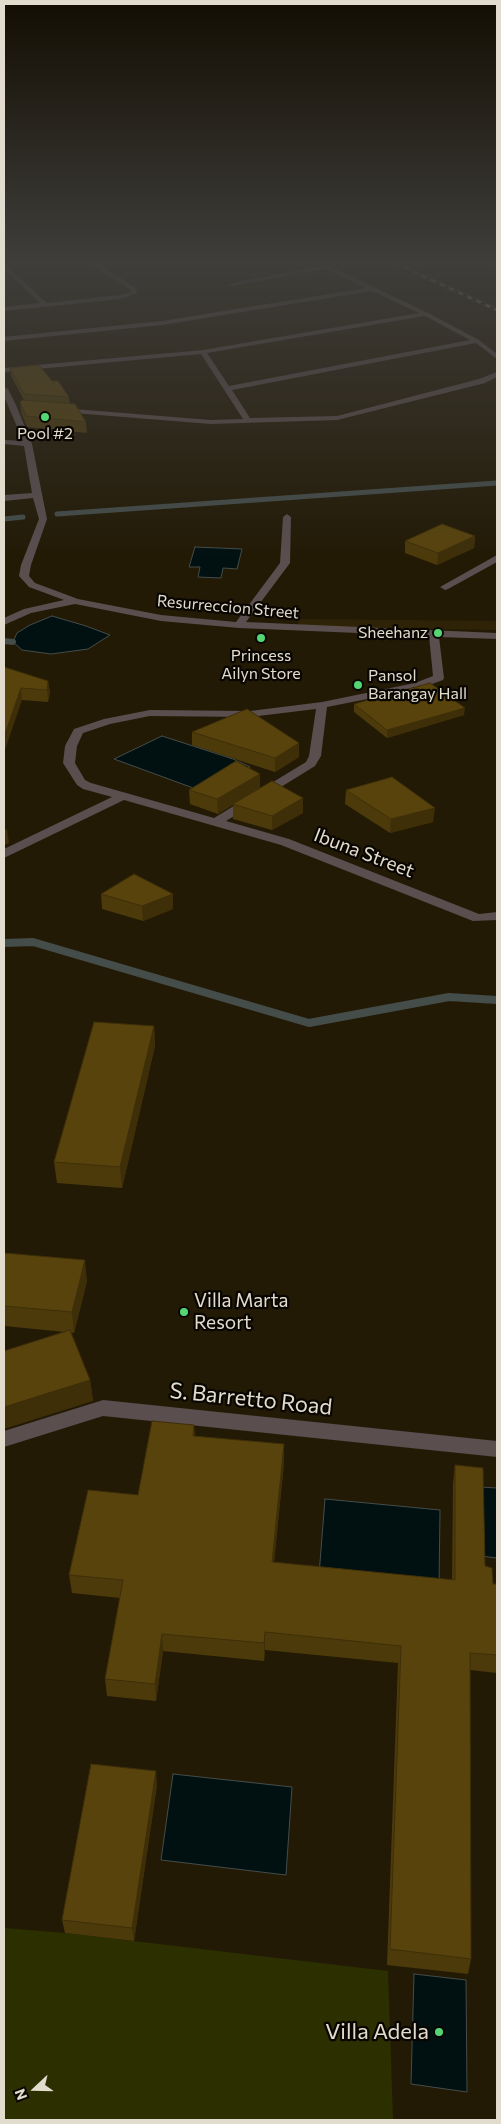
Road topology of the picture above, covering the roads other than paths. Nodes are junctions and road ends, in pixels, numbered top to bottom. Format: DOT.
graph roads {
  1 [pos="113,360"];
  2 [pos="208,360"];
  3 [pos="377,360"];
  4 [pos="4,370"];
  5 [pos="497,374"];
  6 [pos="4,389"];
  7 [pos="227,389"];
  8 [pos="8,406"];
  9 [pos="22,406"];
  10 [pos="52,409"];
  11 [pos="248,421"];
  12 [pos="4,442"];
  13 [pos="28,444"];
  14 [pos="37,496"];
  15 [pos="4,498"];
  16 [pos="287,517"];
  17 [pos="497,558"];
  18 [pos="445,587"];
  19 [pos="76,601"];
  20 [pos="4,622"];
  21 [pos="239,625"];
  22 [pos="434,635"];
  23 [pos="497,636"];
  24 [pos="322,705"];
  25 [pos="123,796"];
  26 [pos="216,822"];
  27 [pos="4,854"];
  28 [pos="497,916"];
  29 [pos="4,1439"];
  30 [pos="497,1449"];
  1 -- 4 [label="street"];
  2 -- 7 [label="street"];
  3 -- 7 [label="street"];
  5 -- 11 [label="street"];
  6 -- 8 [label="street"];
  7 -- 11 [label="street"];
  8 -- 9 [label="street"];
  8 -- 13 [label="street"];
  10 -- 11 [label="street"];
  12 -- 13 [label="street"];
  13 -- 14 [label="street"];
  14 -- 15 [label="street"];
  14 -- 19 [label="street, Resurreccion Street"];
  16 -- 21 [label="street"];
  17 -- 18 [label="street"];
  19 -- 20 [label="street"];
  19 -- 21 [label="street, Resurreccion Street"];
  21 -- 22 [label="street, Resurreccion Street"];
  22 -- 23 [label="street, Resurreccion Street"];
  22 -- 24 [label="street"];
  24 -- 25 [label="street, Ibuna Street"];
  24 -- 26 [label="street"];
  25 -- 26 [label="street, Ibuna Street"];
  25 -- 27 [label="street"];
  26 -- 28 [label="street, Ibuna Street"];
  29 -- 30 [label="street, S. Barretto Road"];
}
